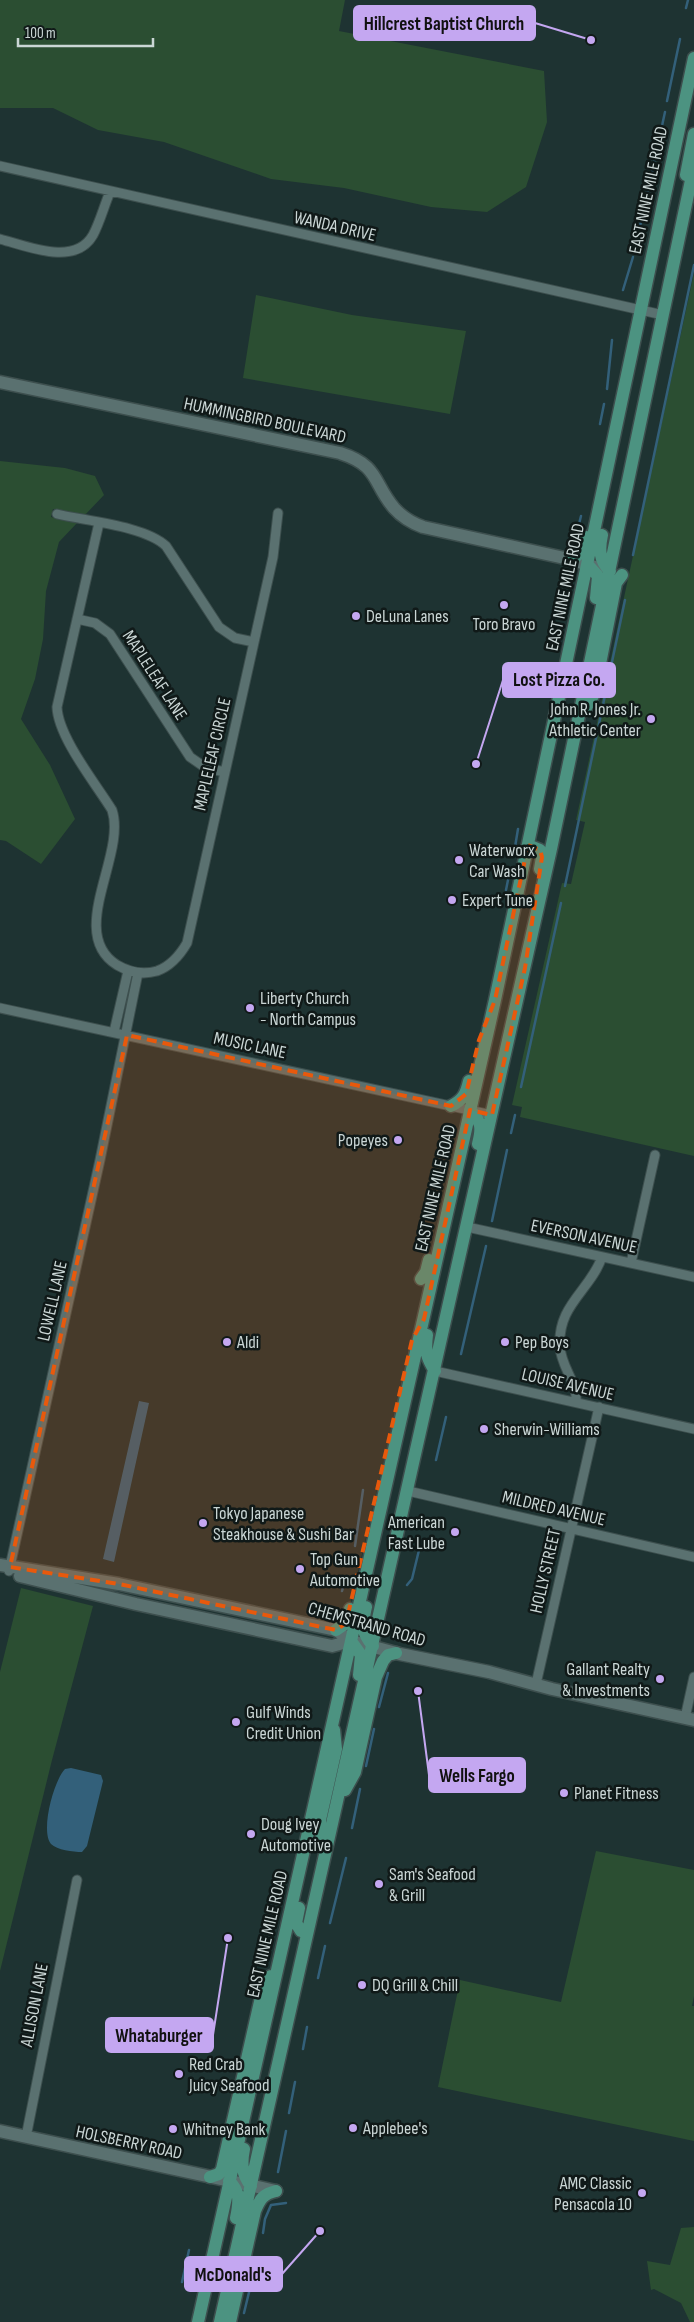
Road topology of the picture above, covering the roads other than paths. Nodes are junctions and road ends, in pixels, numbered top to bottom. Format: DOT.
graph roads {
  1 [pos="694,58"];
  2 [pos="694,134"];
  3 [pos="0,166"];
  4 [pos="694,166"];
  5 [pos="694,182"];
  6 [pos="110,192"];
  7 [pos="684,212"];
  8 [pos="0,239"];
  9 [pos="672,271"];
  10 [pos="638,309"];
  11 [pos="663,315"];
  12 [pos="626,381"];
  13 [pos="0,382"];
  14 [pos="278,513"];
  15 [pos="57,514"];
  16 [pos="99,523"];
  17 [pos="572,560"];
  18 [pos="588,565"];
  19 [pos="616,573"];
  20 [pos="77,619"];
  21 [pos="254,642"];
  22 [pos="225,772"];
  23 [pos="559,813"];
  24 [pos="528,845"];
  25 [pos="525,968"];
  26 [pos="128,970"];
  27 [pos="138,973"];
  28 [pos="495,1000"];
  29 [pos="0,1008"];
  30 [pos="114,1032"];
  31 [pos="127,1035"];
  32 [pos="451,1106"];
  33 [pos="470,1110"];
  34 [pos="492,1115"];
  35 [pos="462,1146"];
  36 [pos="655,1155"];
  37 [pos="467,1228"];
  38 [pos="602,1257"];
  39 [pos="631,1263"];
  40 [pos="694,1277"];
  41 [pos="421,1279"];
  42 [pos="428,1300"];
  43 [pos="424,1319"];
  44 [pos="435,1370"];
  45 [pos="576,1402"];
  46 [pos="599,1407"];
  47 [pos="694,1429"];
  48 [pos="398,1432"];
  49 [pos="408,1492"];
  50 [pos="572,1529"];
  51 [pos="694,1557"];
  52 [pos="5,1569"];
  53 [pos="336,1630"];
  54 [pos="351,1641"];
  55 [pos="373,1646"];
  56 [pos="396,1653"];
  57 [pos="694,1677"];
  58 [pos="536,1684"];
  59 [pos="690,1719"];
  60 [pos="333,1720"];
  61 [pos="338,1804"];
  62 [pos="322,1837"];
  63 [pos="304,1850"];
  64 [pos="77,1880"];
  65 [pos="301,1931"];
  66 [pos="280,1955"];
  67 [pos="280,2057"];
  68 [pos="0,2131"];
  69 [pos="26,2137"];
  70 [pos="210,2178"];
  71 [pos="229,2181"];
  72 [pos="252,2186"];
  73 [pos="276,2191"];
  74 [pos="198,2322"];
  75 [pos="213,2322"];
  76 [pos="220,2322"];
  77 [pos="230,2322"];
  1 -- 10 [label="main road, EAST NINE MILE ROAD"];
  2 -- 9 [label="main road"];
  3 -- 6 [label="street, WANDA DRIVE"];
  4 -- 7 [label="main road"];
  5 -- 7 [label="main road"];
  6 -- 8 [label="street"];
  6 -- 10 [label="street, WANDA DRIVE"];
  7 -- 9 [label="main road"];
  9 -- 11 [label="main road"];
  10 -- 11 [label="street, WANDA DRIVE"];
  10 -- 12 [label="main road, EAST NINE MILE ROAD"];
  10 -- 17 [label="main road"];
  11 -- 19 [label="main road"];
  12 -- 18 [label="main road, EAST NINE MILE ROAD"];
  12 -- 19 [label="main road"];
  13 -- 17 [label="street, HUMMINGBIRD BOULEVARD"];
  14 -- 21 [label="street, MAPLELEAF CIRCLE"];
  15 -- 16 [label="street"];
  16 -- 20 [label="street, MAPLELEAF CIRCLE"];
  16 -- 21 [label="street"];
  17 -- 18 [label="street, HUMMINGBIRD BOULEVARD"];
  18 -- 19 [label="street, HUMMINGBIRD BOULEVARD"];
  18 -- 23 [label="main road"];
  18 -- 24 [label="main road, EAST NINE MILE ROAD"];
  19 -- 23 [label="main road"];
  20 -- 22 [label="street, MAPLELEAF LANE"];
  20 -- 26 [label="street, MAPLELEAF CIRCLE"];
  21 -- 22 [label="street, MAPLELEAF CIRCLE"];
  22 -- 27 [label="street, MAPLELEAF CIRCLE"];
  23 -- 25 [label="main road"];
  24 -- 25 [label="main road"];
  24 -- 28 [label="main road, EAST NINE MILE ROAD"];
  25 -- 34 [label="main road"];
  26 -- 27 [label="street, MAPLELEAF CIRCLE"];
  26 -- 30 [label="street"];
  27 -- 31 [label="street"];
  28 -- 32 [label="main road"];
  28 -- 33 [label="main road, EAST NINE MILE ROAD"];
  29 -- 30 [label="street, MUSIC LANE"];
  30 -- 31 [label="street, MUSIC LANE"];
  31 -- 32 [label="street, MUSIC LANE"];
  31 -- 52 [label="street, LOWELL LANE"];
  32 -- 33 [label="street, MUSIC LANE"];
  33 -- 34 [label="street, MUSIC LANE"];
  33 -- 35 [label="main road, EAST NINE MILE ROAD"];
  33 -- 37 [label="main road"];
  34 -- 37 [label="main road"];
  35 -- 41 [label="main road"];
  35 -- 42 [label="main road, EAST NINE MILE ROAD"];
  36 -- 39 [label="street"];
  37 -- 38 [label="street, EVERSON AVENUE"];
  37 -- 44 [label="main road"];
  38 -- 39 [label="street, EVERSON AVENUE"];
  38 -- 45 [label="street"];
  39 -- 40 [label="street, EVERSON AVENUE"];
  42 -- 43 [label="main road, EAST NINE MILE ROAD"];
  42 -- 44 [label="main road"];
  43 -- 48 [label="main road, EAST NINE MILE ROAD"];
  43 -- 53 [label="main road"];
  44 -- 45 [label="street, LOUISE AVENUE"];
  44 -- 49 [label="main road"];
  45 -- 46 [label="street, LOUISE AVENUE"];
  46 -- 47 [label="street, LOUISE AVENUE"];
  46 -- 50 [label="street, HOLLY STREET"];
  48 -- 54 [label="main road, EAST NINE MILE ROAD"];
  48 -- 55 [label="main road"];
  49 -- 50 [label="street, MILDRED AVENUE"];
  49 -- 55 [label="main road"];
  50 -- 51 [label="street, MILDRED AVENUE"];
  50 -- 58 [label="street, HOLLY STREET"];
  52 -- 53 [label="street, CHEMSTRAND ROAD"];
  52 -- 54 [label="street, CHEMSTRAND ROAD"];
  53 -- 54 [label="street, CHEMSTRAND ROAD"];
  54 -- 55 [label="street, CHEMSTRAND ROAD"];
  54 -- 60 [label="main road, EAST NINE MILE ROAD"];
  54 -- 62 [label="main road"];
  55 -- 56 [label="street, CHEMSTRAND ROAD"];
  55 -- 61 [label="main road"];
  56 -- 58 [label="street, CHEMSTRAND ROAD"];
  56 -- 61 [label="main road"];
  57 -- 59 [label="street"];
  58 -- 59 [label="street, CHEMSTRAND ROAD"];
  60 -- 62 [label="main road"];
  60 -- 63 [label="main road, EAST NINE MILE ROAD"];
  61 -- 67 [label="main road"];
  62 -- 65 [label="main road"];
  63 -- 65 [label="main road"];
  63 -- 66 [label="main road, EAST NINE MILE ROAD"];
  64 -- 69 [label="street, ALLISON LANE"];
  65 -- 67 [label="main road"];
  66 -- 70 [label="main road"];
  66 -- 71 [label="main road, EAST NINE MILE ROAD"];
  66 -- 72 [label="main road"];
  67 -- 72 [label="main road"];
  68 -- 69 [label="street, HOLSBERRY ROAD"];
  69 -- 70 [label="street, HOLSBERRY ROAD"];
  70 -- 71 [label="street, HOLSBERRY ROAD"];
  71 -- 72 [label="street, HOLSBERRY ROAD"];
  71 -- 74 [label="main road, EAST NINE MILE ROAD"];
  71 -- 75 [label="main road"];
  72 -- 73 [label="street, HOLSBERRY ROAD"];
  72 -- 76 [label="main road"];
  73 -- 77 [label="main road"];
}
